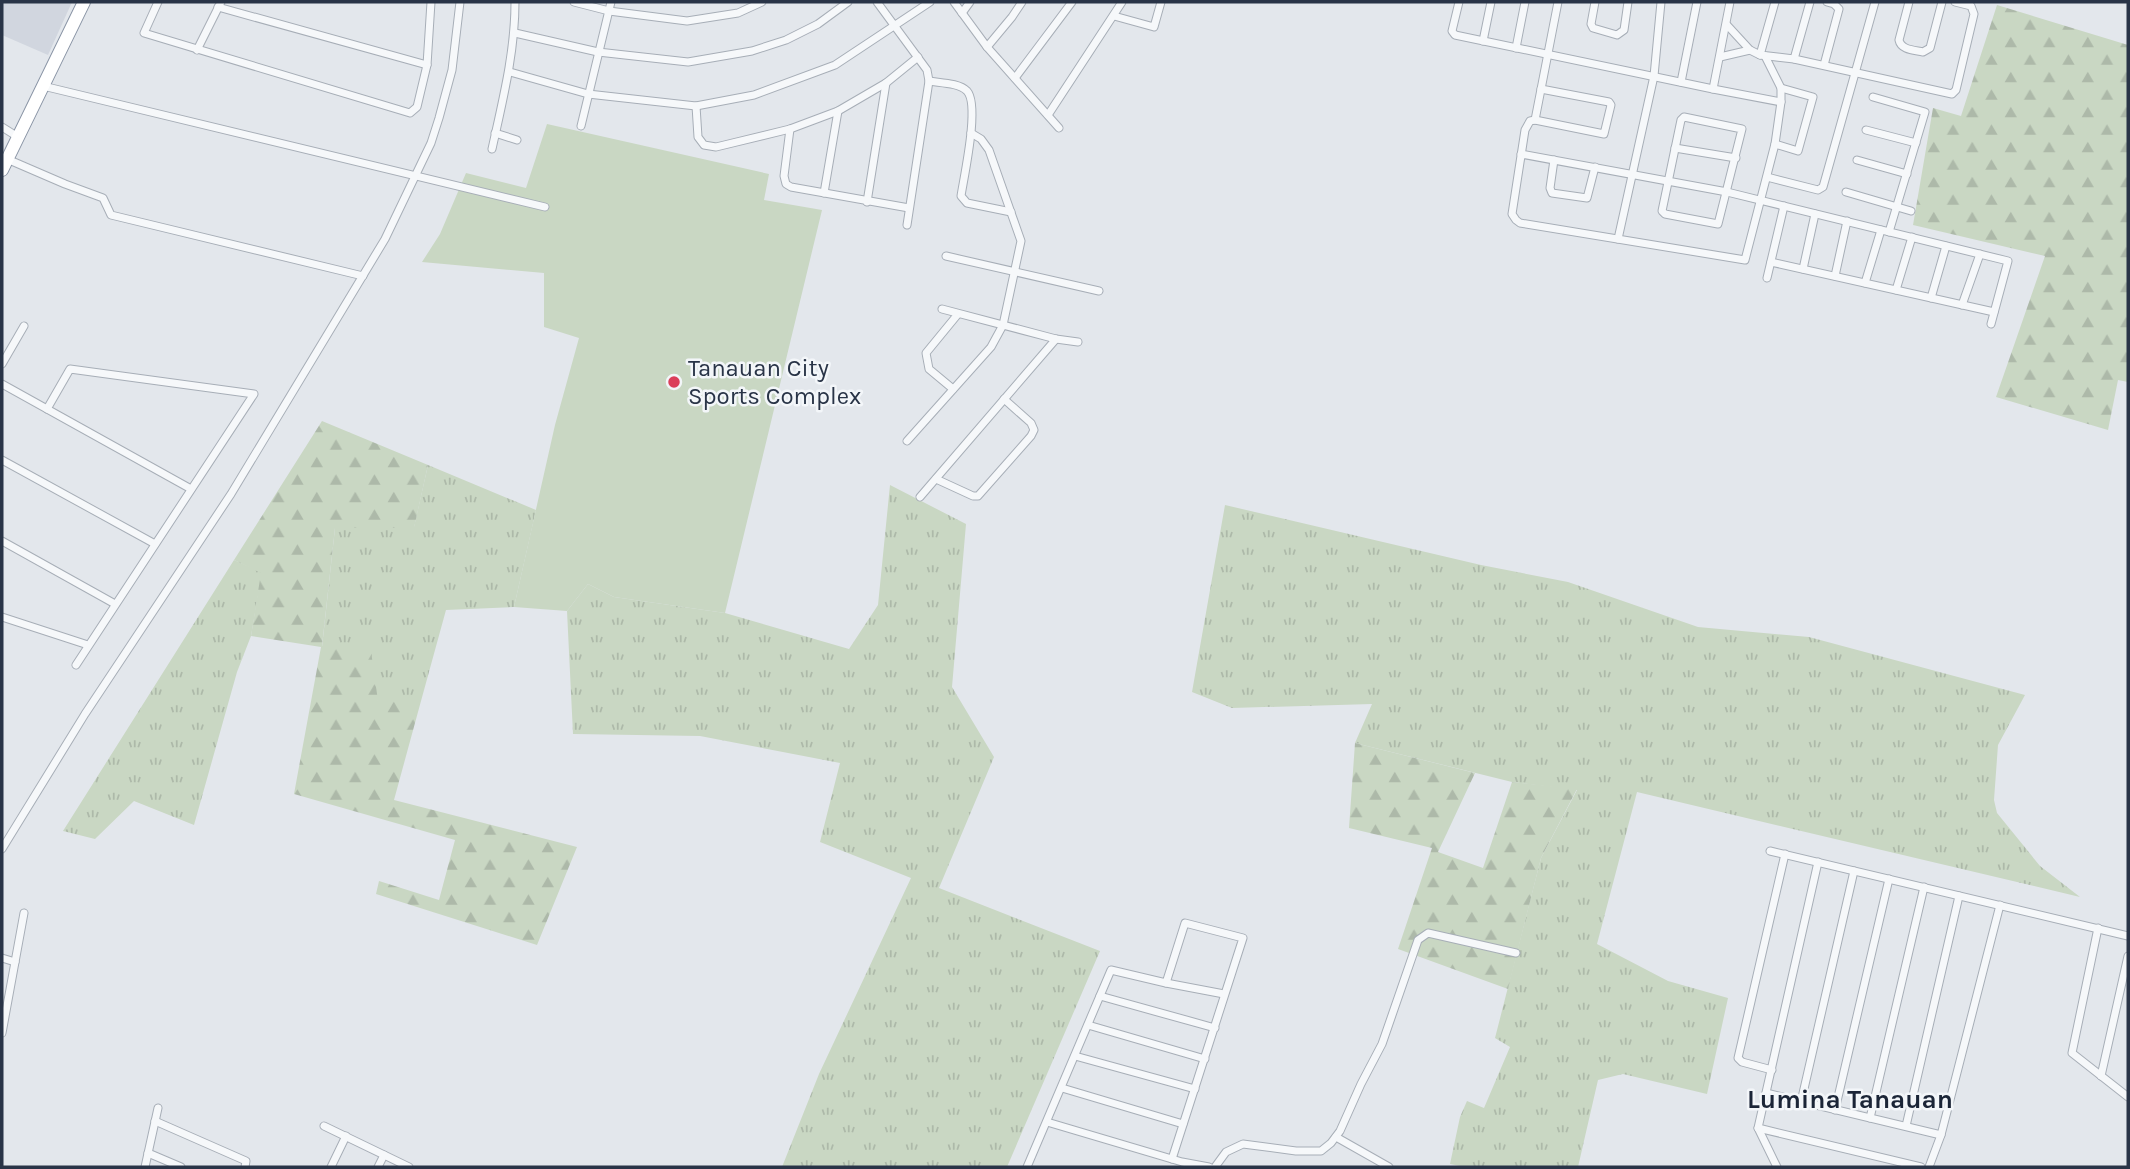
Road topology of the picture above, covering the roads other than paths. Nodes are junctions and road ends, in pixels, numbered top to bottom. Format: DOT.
graph roads {
  1 [pos="84,2"];
  2 [pos="158,2"];
  3 [pos="431,2"];
  4 [pos="460,2"];
  5 [pos="515,2"];
  6 [pos="574,2"];
  7 [pos="611,2"];
  8 [pos="762,2"];
  9 [pos="848,2"];
  10 [pos="877,2"];
  11 [pos="930,2"];
  12 [pos="954,2"];
  13 [pos="970,2"];
  14 [pos="1022,2"];
  15 [pos="1072,2"];
  16 [pos="1122,2"];
  17 [pos="1161,2"];
  18 [pos="1459,2"];
  19 [pos="1491,2"];
  20 [pos="1525,2"];
  21 [pos="1558,2"];
  22 [pos="1595,2"];
  23 [pos="1628,2"];
  24 [pos="1661,2"];
  25 [pos="1697,2"];
  26 [pos="1730,2"];
  27 [pos="1775,2"];
  28 [pos="1810,2"];
  29 [pos="1827,2"];
  30 [pos="1875,2"];
  31 [pos="1909,2"];
  32 [pos="1942,2"];
  33 [pos="1955,2"];
  34 [pos="220,5"];
  35 [pos="609,10"];
  36 [pos="962,13"];
  37 [pos="1114,16"];
  38 [pos="1727,25"];
  39 [pos="895,26"];
  40 [pos="515,33"];
  41 [pos="1483,41"];
  42 [pos="987,47"];
  43 [pos="1516,48"];
  44 [pos="197,50"];
  45 [pos="1751,50"];
  46 [pos="598,52"];
  47 [pos="1548,54"];
  48 [pos="1763,56"];
  49 [pos="918,57"];
  50 [pos="1720,57"];
  51 [pos="1794,59"];
  52 [pos="427,65"];
  53 [pos="1824,65"];
  54 [pos="510,72"];
  55 [pos="1856,73"];
  56 [pos="1654,76"];
  57 [pos="1015,78"];
  58 [pos="929,81"];
  59 [pos="1681,82"];
  60 [pos="886,83"];
  61 [pos="43,86"];
  62 [pos="1781,88"];
  63 [pos="1541,89"];
  64 [pos="1713,89"];
  65 [pos="588,94"];
  66 [pos="1873,97"];
  67 [pos="1781,102"];
  68 [pos="696,106"];
  69 [pos="838,111"];
  70 [pos="1048,115"];
  71 [pos="1535,120"];
  72 [pos="581,126"];
  73 [pos="2,127"];
  74 [pos="1059,128"];
  75 [pos="790,130"];
  76 [pos="1866,130"];
  77 [pos="495,133"];
  78 [pos="971,133"];
  79 [pos="18,137"];
  80 [pos="517,140"];
  81 [pos="1916,143"];
  82 [pos="1775,144"];
  83 [pos="1675,148"];
  84 [pos="492,149"];
  85 [pos="1521,154"];
  86 [pos="1736,158"];
  87 [pos="1554,160"];
  88 [pos="1857,160"];
  89 [pos="4,165"];
  90 [pos="1595,167"];
  91 [pos="1632,174"];
  92 [pos="1907,174"];
  93 [pos="416,175"];
  94 [pos="1767,177"];
  95 [pos="1668,181"];
  96 [pos="1727,192"];
  97 [pos="1846,192"];
  98 [pos="824,194"];
  99 [pos="1761,201"];
  100 [pos="867,202"];
  101 [pos="1784,206"];
  102 [pos="545,207"];
  103 [pos="1897,207"];
  104 [pos="909,208"];
  105 [pos="1911,211"];
  106 [pos="1011,212"];
  107 [pos="1815,214"];
  108 [pos="1847,221"];
  109 [pos="907,225"];
  110 [pos="1885,231"];
  111 [pos="1912,237"];
  112 [pos="1618,239"];
  113 [pos="1946,246"];
  114 [pos="1980,254"];
  115 [pos="947,256"];
  116 [pos="1771,262"];
  117 [pos="1803,269"];
  118 [pos="1013,271"];
  119 [pos="363,276"];
  120 [pos="1835,276"];
  121 [pos="1767,278"];
  122 [pos="1866,283"];
  123 [pos="1896,290"];
  124 [pos="1099,291"];
  125 [pos="1931,298"];
  126 [pos="1962,305"];
  127 [pos="942,309"];
  128 [pos="1994,312"];
  129 [pos="958,314"];
  130 [pos="1991,324"];
  131 [pos="24,326"];
  132 [pos="1003,326"];
  133 [pos="1056,339"];
  134 [pos="1078,342"];
  135 [pos="2,364"];
  136 [pos="2,384"];
  137 [pos="953,388"];
  138 [pos="1004,399"];
  139 [pos="47,409"];
  140 [pos="908,441"];
  141 [pos="2,460"];
  142 [pos="936,479"];
  143 [pos="191,489"];
  144 [pos="920,497"];
  145 [pos="2,541"];
  146 [pos="155,544"];
  147 [pos="115,604"];
  148 [pos="2,617"];
  149 [pos="88,645"];
  150 [pos="76,665"];
  151 [pos="2,849"];
  152 [pos="1770,851"];
  153 [pos="1785,855"];
  154 [pos="1818,862"];
  155 [pos="1854,871"];
  156 [pos="1888,879"];
  157 [pos="1923,887"];
  158 [pos="1959,896"];
  159 [pos="2000,905"];
  160 [pos="24,913"];
  161 [pos="2098,928"];
  162 [pos="2128,936"];
  163 [pos="1516,953"];
  164 [pos="2128,956"];
  165 [pos="2,958"];
  166 [pos="15,962"];
  167 [pos="1166,983"];
  168 [pos="6,989"];
  169 [pos="1224,994"];
  170 [pos="1100,996"];
  171 [pos="3,1015"];
  172 [pos="1088,1025"];
  173 [pos="1215,1028"];
  174 [pos="2,1033"];
  175 [pos="1075,1056"];
  176 [pos="1205,1059"];
  177 [pos="1772,1070"];
  178 [pos="2102,1076"];
  179 [pos="1062,1088"];
  180 [pos="1195,1089"];
  181 [pos="1766,1093"];
  182 [pos="2128,1097"];
  183 [pos="1801,1101"];
  184 [pos="158,1108"];
  185 [pos="1835,1110"];
  186 [pos="1870,1118"];
  187 [pos="155,1121"];
  188 [pos="1047,1122"];
  189 [pos="1183,1124"];
  190 [pos="324,1126"];
  191 [pos="1906,1126"];
  192 [pos="1758,1128"];
  193 [pos="1941,1135"];
  194 [pos="346,1136"];
  195 [pos="1336,1137"];
  196 [pos="148,1153"];
  197 [pos="384,1155"];
  198 [pos="1171,1159"];
  199 [pos="1181,1165"];
  200 [pos="1027,1166"];
  201 [pos="145,1167"];
  202 [pos="181,1167"];
  203 [pos="245,1167"];
  204 [pos="331,1167"];
  205 [pos="378,1167"];
  206 [pos="409,1167"];
  207 [pos="1039,1167"];
  208 [pos="1209,1167"];
  209 [pos="1215,1167"];
  210 [pos="1389,1167"];
  211 [pos="1777,1167"];
  212 [pos="1921,1167"];
  213 [pos="1929,1167"];
  1 -- 61 [label="highway"];
  2 -- 44 [label="street"];
  3 -- 52 [label="street"];
  4 -- 93 [label="street"];
  5 -- 40 [label="street"];
  6 -- 35 [label="street"];
  7 -- 35 [label="street"];
  8 -- 35 [label="street"];
  9 -- 46 [label="street"];
  10 -- 39 [label="street"];
  11 -- 39 [label="street"];
  12 -- 36 [label="street"];
  13 -- 36 [label="street"];
  14 -- 42 [label="street"];
  15 -- 57 [label="street"];
  16 -- 37 [label="street"];
  17 -- 37 [label="street"];
  18 -- 41 [label="street"];
  19 -- 41 [label="street"];
  20 -- 43 [label="street"];
  21 -- 47 [label="street"];
  22 -- 23 [label="street"];
  24 -- 56 [label="street"];
  25 -- 59 [label="street"];
  26 -- 38 [label="street"];
  27 -- 48 [label="street"];
  28 -- 51 [label="street"];
  29 -- 53 [label="street"];
  30 -- 55 [label="street"];
  31 -- 32 [label="street"];
  33 -- 55 [label="street"];
  34 -- 44 [label="street"];
  34 -- 52 [label="street"];
  35 -- 46 [label="street"];
  36 -- 42 [label="street"];
  37 -- 70 [label="street"];
  38 -- 45 [label="street"];
  38 -- 50 [label="street"];
  39 -- 49 [label="street"];
  39 -- 68 [label="street"];
  40 -- 46 [label="street"];
  40 -- 54 [label="street"];
  41 -- 43 [label="street"];
  42 -- 57 [label="street"];
  43 -- 47 [label="street"];
  44 -- 52 [label="street"];
  45 -- 48 [label="street"];
  45 -- 50 [label="street"];
  46 -- 65 [label="street"];
  47 -- 56 [label="street"];
  47 -- 63 [label="street"];
  48 -- 51 [label="street"];
  48 -- 62 [label="street"];
  49 -- 58 [label="street"];
  49 -- 60 [label="street"];
  50 -- 64 [label="street"];
  51 -- 53 [label="street"];
  53 -- 55 [label="street"];
  54 -- 65 [label="street"];
  54 -- 77 [label="street"];
  55 -- 94 [label="street"];
  56 -- 59 [label="street"];
  56 -- 91 [label="street"];
  57 -- 70 [label="street"];
  58 -- 78 [label="street"];
  58 -- 104 [label="street"];
  59 -- 64 [label="street"];
  60 -- 69 [label="street"];
  60 -- 100 [label="street"];
  61 -- 79 [label="highway"];
  61 -- 93 [label="street"];
  62 -- 67 [label="street"];
  62 -- 82 [label="street"];
  63 -- 71 [label="street"];
  63 -- 71 [label="street"];
  64 -- 67 [label="street"];
  65 -- 68 [label="street"];
  65 -- 72 [label="street"];
  66 -- 81 [label="street"];
  67 -- 82 [label="street"];
  68 -- 75 [label="street"];
  69 -- 75 [label="street"];
  69 -- 98 [label="street"];
  70 -- 74 [label="street"];
  71 -- 85 [label="street"];
  73 -- 79 [label="street"];
  75 -- 98 [label="street"];
  76 -- 81 [label="street"];
  77 -- 80 [label="street"];
  77 -- 84 [label="street"];
  78 -- 106 [label="street"];
  78 -- 106 [label="street"];
  79 -- 89 [label="highway"];
  81 -- 92 [label="street"];
  82 -- 94 [label="street"];
  83 -- 86 [label="street"];
  83 -- 86 [label="street"];
  83 -- 95 [label="street"];
  85 -- 87 [label="street"];
  85 -- 112 [label="street"];
  86 -- 96 [label="street"];
  87 -- 90 [label="street"];
  87 -- 90 [label="street"];
  88 -- 92 [label="street"];
  89 -- 119 [label="street"];
  90 -- 91 [label="street"];
  91 -- 95 [label="street"];
  91 -- 112 [label="street"];
  92 -- 103 [label="street"];
  93 -- 102 [label="street"];
  93 -- 119 [label="street"];
  94 -- 99 [label="street"];
  95 -- 96 [label="street"];
  95 -- 96 [label="street"];
  96 -- 99 [label="street"];
  97 -- 103 [label="street"];
  98 -- 100 [label="street"];
  99 -- 101 [label="street"];
  99 -- 112 [label="street"];
  100 -- 104 [label="street"];
  101 -- 107 [label="street"];
  101 -- 116 [label="street"];
  103 -- 105 [label="street"];
  103 -- 110 [label="street"];
  104 -- 109 [label="street"];
  106 -- 118 [label="street"];
  107 -- 108 [label="street"];
  107 -- 117 [label="street"];
  108 -- 110 [label="street"];
  108 -- 120 [label="street"];
  110 -- 111 [label="street"];
  110 -- 122 [label="street"];
  111 -- 113 [label="street"];
  111 -- 123 [label="street"];
  113 -- 114 [label="street"];
  113 -- 125 [label="street"];
  114 -- 126 [label="street"];
  114 -- 128 [label="street"];
  115 -- 118 [label="street"];
  116 -- 117 [label="street"];
  116 -- 121 [label="street"];
  117 -- 120 [label="street"];
  118 -- 124 [label="street"];
  118 -- 132 [label="street"];
  119 -- 151 [label="street"];
  120 -- 122 [label="street"];
  122 -- 123 [label="street"];
  123 -- 125 [label="street"];
  125 -- 126 [label="street"];
  126 -- 128 [label="street"];
  127 -- 129 [label="street"];
  128 -- 130 [label="street"];
  129 -- 132 [label="street"];
  129 -- 137 [label="street"];
  131 -- 135 [label="street"];
  132 -- 133 [label="street"];
  132 -- 137 [label="street"];
  133 -- 134 [label="street"];
  133 -- 138 [label="street"];
  136 -- 139 [label="street"];
  137 -- 140 [label="street"];
  138 -- 142 [label="street"];
  138 -- 142 [label="street"];
  139 -- 143 [label="street"];
  139 -- 143 [label="street"];
  141 -- 146 [label="street"];
  142 -- 144 [label="street"];
  143 -- 146 [label="street"];
  145 -- 147 [label="street"];
  146 -- 147 [label="street"];
  147 -- 149 [label="street"];
  148 -- 149 [label="street"];
  149 -- 150 [label="street"];
  152 -- 153 [label="street"];
  153 -- 154 [label="street"];
  153 -- 177 [label="street"];
  154 -- 155 [label="street"];
  154 -- 177 [label="street"];
  155 -- 156 [label="street"];
  155 -- 183 [label="street"];
  156 -- 157 [label="street"];
  156 -- 185 [label="street"];
  157 -- 158 [label="street"];
  157 -- 186 [label="street"];
  158 -- 159 [label="street"];
  158 -- 191 [label="street"];
  159 -- 161 [label="street"];
  159 -- 193 [label="street"];
  160 -- 166 [label="street"];
  161 -- 162 [label="street"];
  161 -- 178 [label="street"];
  163 -- 195 [label="street"];
  164 -- 178 [label="street"];
  165 -- 166 [label="street"];
  166 -- 168 [label="street"];
  167 -- 169 [label="street"];
  167 -- 169 [label="street"];
  167 -- 170 [label="street"];
  168 -- 171 [label="street"];
  169 -- 173 [label="street"];
  170 -- 172 [label="street"];
  170 -- 173 [label="street"];
  171 -- 174 [label="street"];
  172 -- 175 [label="street"];
  172 -- 176 [label="street"];
  173 -- 176 [label="street"];
  175 -- 179 [label="street"];
  175 -- 180 [label="street"];
  176 -- 180 [label="street"];
  177 -- 181 [label="street"];
  178 -- 182 [label="street"];
  179 -- 188 [label="street"];
  179 -- 189 [label="street"];
  180 -- 189 [label="street"];
  181 -- 183 [label="street"];
  181 -- 192 [label="street"];
  183 -- 185 [label="street"];
  184 -- 187 [label="street"];
  185 -- 186 [label="street"];
  186 -- 191 [label="street"];
  187 -- 196 [label="street"];
  187 -- 203 [label="street"];
  188 -- 198 [label="street"];
  188 -- 200 [label="street"];
  189 -- 198 [label="street"];
  190 -- 194 [label="street"];
  191 -- 193 [label="street"];
  192 -- 211 [label="street"];
  192 -- 212 [label="street"];
  193 -- 213 [label="street"];
  194 -- 197 [label="street"];
  194 -- 204 [label="street"];
  195 -- 209 [label="street"];
  195 -- 210 [label="street"];
  196 -- 201 [label="street"];
  196 -- 202 [label="street"];
  197 -- 205 [label="street"];
  197 -- 206 [label="street"];
  198 -- 199 [label="street"];
  199 -- 208 [label="street"];
  200 -- 207 [label="street"];
}
